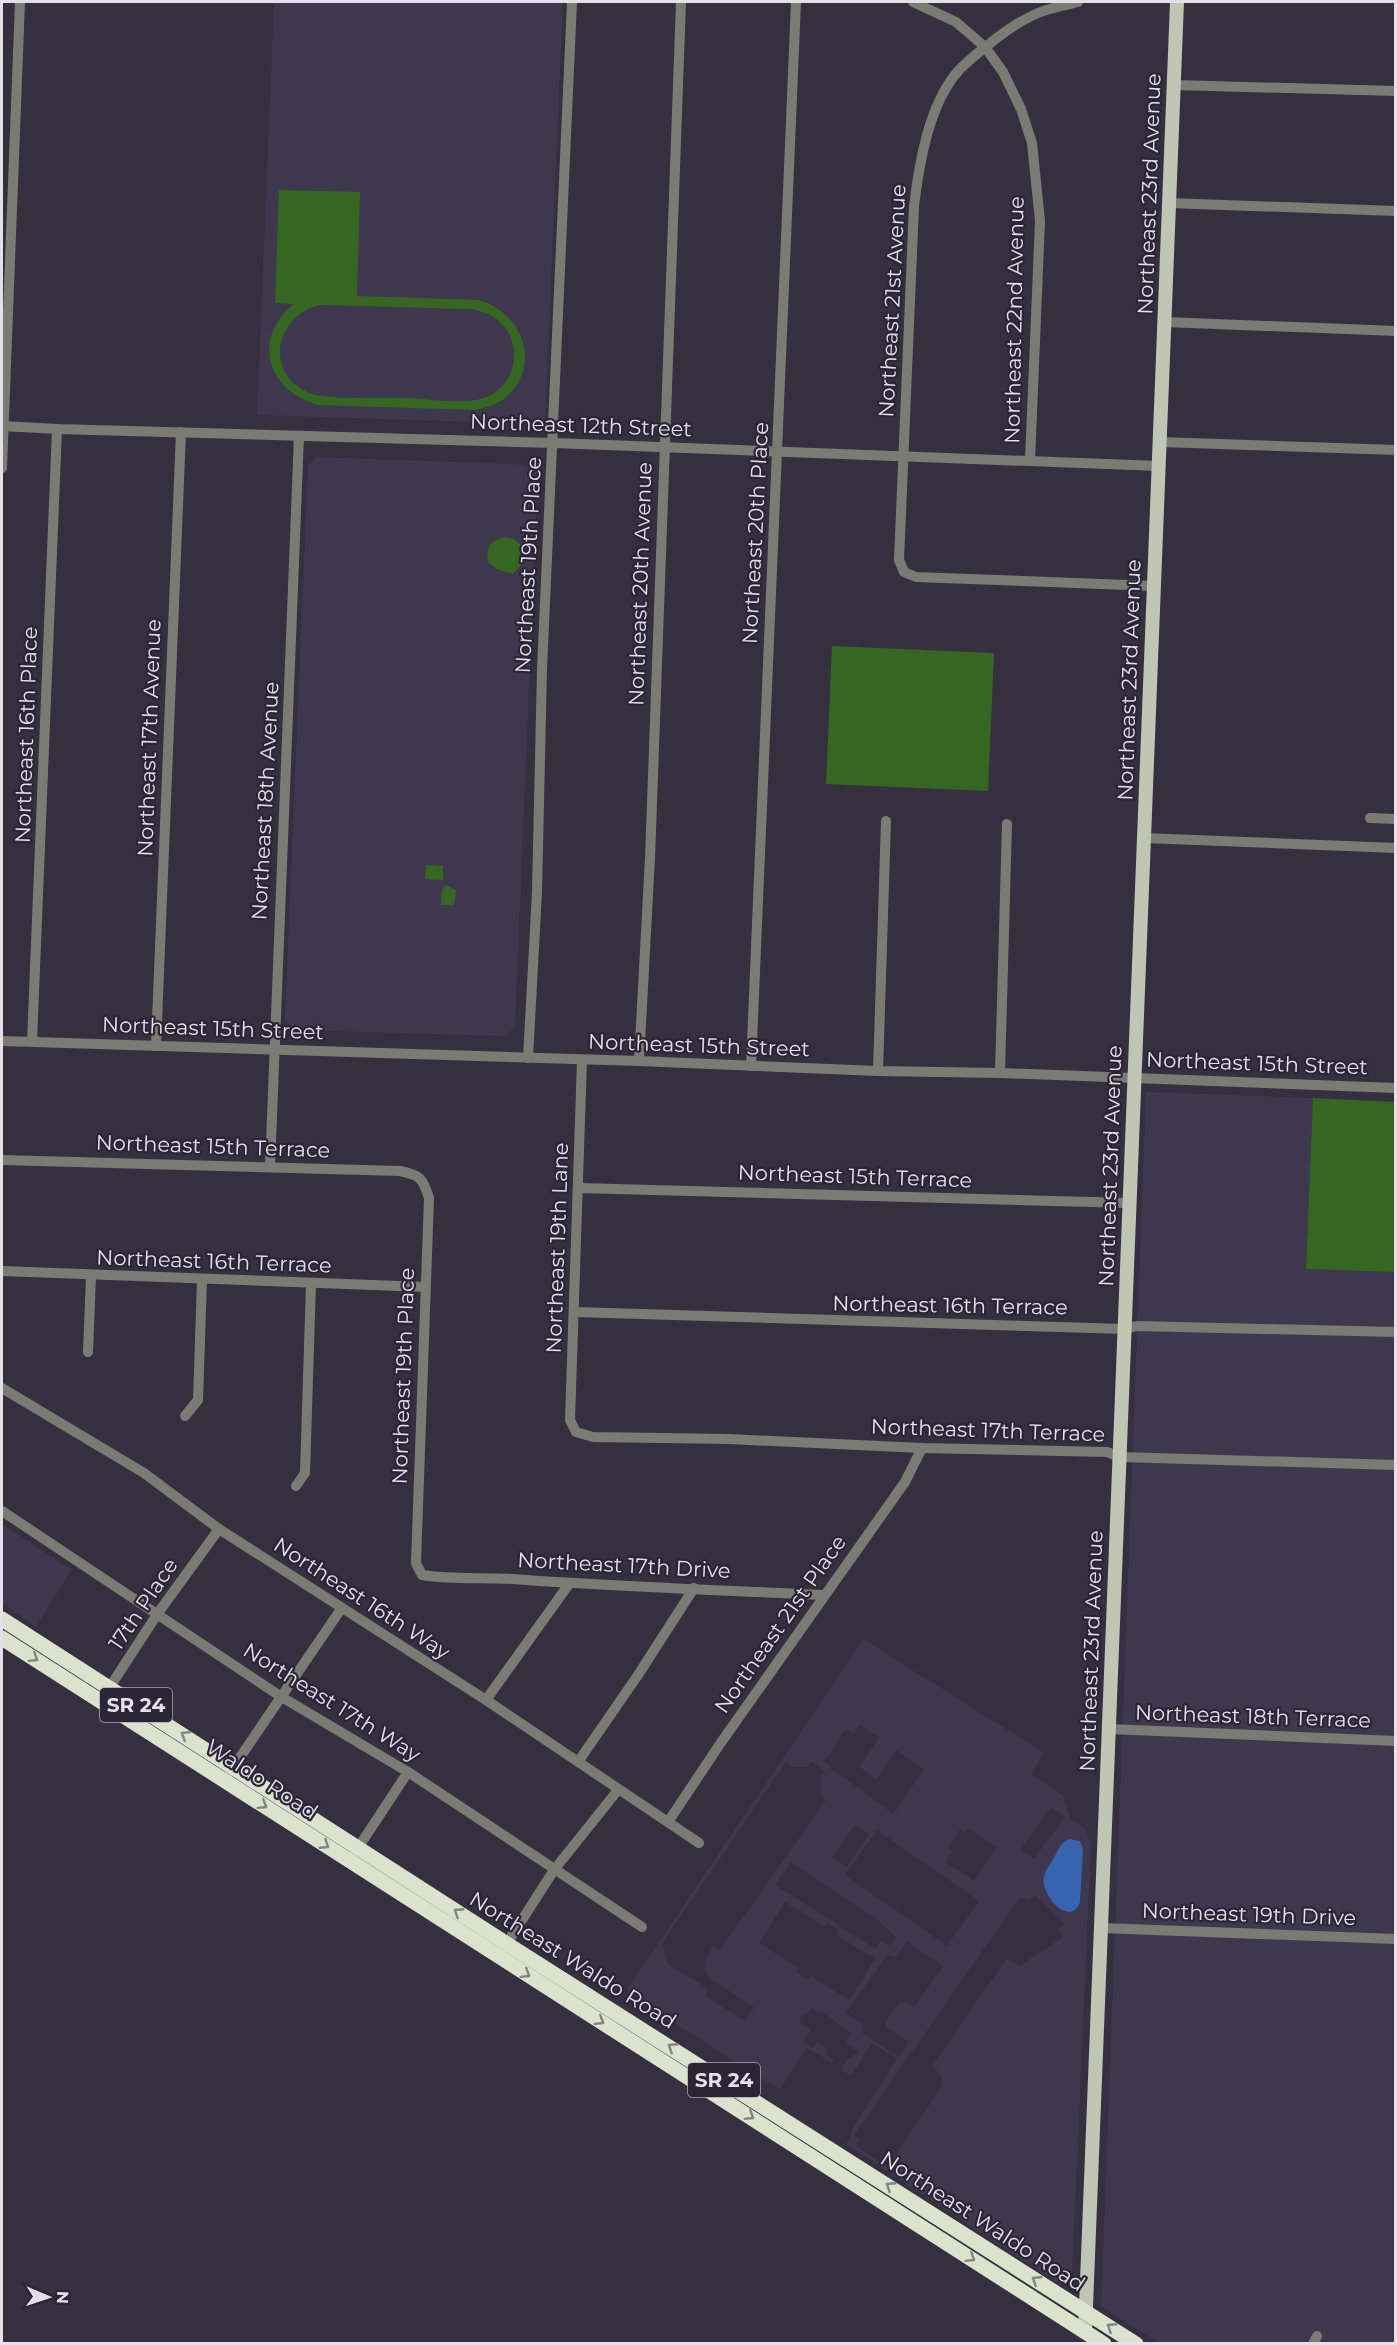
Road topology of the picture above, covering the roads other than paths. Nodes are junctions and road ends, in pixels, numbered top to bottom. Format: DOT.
graph roads {
  1 [pos="20,2"];
  2 [pos="572,2"];
  3 [pos="681,2"];
  4 [pos="796,2"];
  5 [pos="913,2"];
  6 [pos="1078,2"];
  7 [pos="1177,2"];
  8 [pos="985,47"];
  9 [pos="1174,85"];
  10 [pos="1395,92"];
  11 [pos="1170,203"];
  12 [pos="1395,211"];
  13 [pos="1165,322"];
  14 [pos="1395,331"];
  15 [pos="2,426"];
  16 [pos="57,429"];
  17 [pos="181,432"];
  18 [pos="299,436"];
  19 [pos="1160,442"];
  20 [pos="554,443"];
  21 [pos="664,448"];
  22 [pos="1395,450"];
  23 [pos="778,452"];
  24 [pos="903,457"];
  25 [pos="1030,461"];
  26 [pos="1159,466"];
  27 [pos="2,468"];
  28 [pos="1154,586"];
  29 [pos="1370,818"];
  30 [pos="1395,819"];
  31 [pos="886,821"];
  32 [pos="1007,824"];
  33 [pos="1144,838"];
  34 [pos="1395,848"];
  35 [pos="2,1041"];
  36 [pos="32,1042"];
  37 [pos="156,1046"];
  38 [pos="273,1049"];
  39 [pos="528,1058"];
  40 [pos="582,1060"];
  41 [pos="639,1060"];
  42 [pos="751,1066"];
  43 [pos="878,1071"];
  44 [pos="1000,1073"];
  45 [pos="1135,1077"];
  46 [pos="1395,1088"];
  47 [pos="2,1160"];
  48 [pos="270,1167"];
  49 [pos="422,1180"];
  50 [pos="579,1188"];
  51 [pos="1129,1203"];
  52 [pos="2,1271"];
  53 [pos="91,1276"];
  54 [pos="202,1280"];
  55 [pos="311,1283"];
  56 [pos="425,1287"];
  57 [pos="575,1312"];
  58 [pos="1125,1329"];
  59 [pos="1395,1332"];
  60 [pos="88,1352"];
  61 [pos="2,1388"];
  62 [pos="186,1416"];
  63 [pos="579,1433"];
  64 [pos="922,1448"];
  65 [pos="1120,1457"];
  66 [pos="1395,1465"];
  67 [pos="296,1486"];
  68 [pos="2,1511"];
  69 [pos="219,1529"];
  70 [pos="422,1575"];
  71 [pos="569,1584"];
  72 [pos="694,1588"];
  73 [pos="824,1594"];
  74 [pos="341,1609"];
  75 [pos="158,1613"];
  76 [pos="2,1619"];
  77 [pos="2,1638"];
  78 [pos="109,1688"];
  79 [pos="280,1696"];
  80 [pos="486,1700"];
  81 [pos="100,1702"];
  82 [pos="1109,1730"];
  83 [pos="1395,1741"];
  84 [pos="578,1762"];
  85 [pos="234,1767"];
  86 [pos="408,1772"];
  87 [pos="225,1781"];
  88 [pos="618,1790"];
  89 [pos="668,1822"];
  90 [pos="699,1843"];
  91 [pos="358,1848"];
  92 [pos="349,1861"];
  93 [pos="554,1870"];
  94 [pos="642,1927"];
  95 [pos="1101,1928"];
  96 [pos="1395,1938"];
  97 [pos="507,1944"];
  98 [pos="498,1957"];
  99 [pos="939,2218"];
  100 [pos="930,2232"];
  101 [pos="1086,2312"];
  102 [pos="1085,2337"];
  103 [pos="1104,2343"];
  104 [pos="1136,2343"];
  1 -- 15 [label="street"];
  2 -- 20 [label="street, Northeast 19th Place"];
  3 -- 21 [label="street, Northeast 20th Avenue"];
  4 -- 23 [label="street, Northeast 20th Place"];
  5 -- 8 [label="street, Northeast 22nd Avenue"];
  6 -- 8 [label="street, Northeast 21st Avenue"];
  7 -- 9 [label="main road, Northeast 23rd Avenue"];
  8 -- 24 [label="street, Northeast 21st Avenue"];
  8 -- 25 [label="street, Northeast 22nd Avenue"];
  9 -- 10 [label="street"];
  9 -- 11 [label="main road, Northeast 23rd Avenue"];
  11 -- 12 [label="street"];
  11 -- 13 [label="main road, Northeast 23rd Avenue"];
  13 -- 14 [label="street"];
  13 -- 19 [label="main road, Northeast 23rd Avenue"];
  15 -- 16 [label="street, Northeast 12th Street"];
  15 -- 27 [label="street"];
  16 -- 17 [label="street, Northeast 12th Street"];
  16 -- 36 [label="street, Northeast 16th Place"];
  17 -- 18 [label="street, Northeast 12th Street"];
  17 -- 37 [label="street, Northeast 17th Avenue"];
  18 -- 20 [label="street, Northeast 12th Street"];
  18 -- 38 [label="street, Northeast 18th Avenue"];
  19 -- 22 [label="street"];
  19 -- 26 [label="main road, Northeast 23rd Avenue"];
  20 -- 21 [label="street, Northeast 12th Street"];
  20 -- 39 [label="street, Northeast 19th Place"];
  21 -- 23 [label="street, Northeast 12th Street"];
  21 -- 41 [label="street, Northeast 20th Avenue"];
  23 -- 24 [label="street, Northeast 12th Street"];
  23 -- 42 [label="street, Northeast 20th Place"];
  24 -- 25 [label="street, Northeast 12th Street"];
  24 -- 28 [label="street, Northeast 21st Avenue"];
  25 -- 26 [label="street, Northeast 12th Street"];
  26 -- 28 [label="main road, Northeast 23rd Avenue"];
  28 -- 33 [label="main road, Northeast 23rd Avenue"];
  29 -- 30 [label="street"];
  31 -- 43 [label="street"];
  32 -- 44 [label="street"];
  33 -- 34 [label="street"];
  33 -- 45 [label="main road, Northeast 23rd Avenue"];
  35 -- 36 [label="street, Northeast 15th Street"];
  36 -- 37 [label="street, Northeast 15th Street"];
  37 -- 38 [label="street, Northeast 15th Street"];
  38 -- 39 [label="street, Northeast 15th Street"];
  38 -- 48 [label="street, Northeast 18th Avenue"];
  39 -- 40 [label="street, Northeast 15th Street"];
  40 -- 41 [label="street, Northeast 15th Street"];
  40 -- 50 [label="street, Northeast 19th Lane"];
  41 -- 42 [label="street, Northeast 15th Street"];
  42 -- 43 [label="street, Northeast 15th Street"];
  43 -- 44 [label="street, Northeast 15th Street"];
  44 -- 45 [label="street, Northeast 15th Street"];
  45 -- 46 [label="street, Northeast 15th Street"];
  45 -- 51 [label="main road, Northeast 23rd Avenue"];
  47 -- 48 [label="street, Northeast 15th Terrace"];
  48 -- 49 [label="street, Northeast 15th Terrace"];
  49 -- 56 [label="street, Northeast 19th Place"];
  50 -- 51 [label="street, Northeast 15th Terrace"];
  50 -- 57 [label="street, Northeast 19th Lane"];
  51 -- 58 [label="main road, Northeast 23rd Avenue"];
  52 -- 53 [label="street, Northeast 16th Terrace"];
  53 -- 54 [label="street, Northeast 16th Terrace"];
  53 -- 60 [label="street"];
  54 -- 55 [label="street, Northeast 16th Terrace"];
  54 -- 62 [label="street"];
  55 -- 56 [label="street, Northeast 16th Terrace"];
  55 -- 67 [label="street"];
  56 -- 70 [label="street, Northeast 19th Place"];
  57 -- 58 [label="street, Northeast 16th Terrace"];
  57 -- 63 [label="street, Northeast 19th Lane"];
  58 -- 59 [label="street, Northeast 16th Terrace"];
  58 -- 65 [label="main road, Northeast 23rd Avenue"];
  61 -- 69 [label="street, Northeast 16th Way"];
  63 -- 64 [label="street, Northeast 17th Terrace"];
  64 -- 65 [label="street, Northeast 17th Terrace"];
  64 -- 73 [label="street, Northeast 21st Place"];
  65 -- 66 [label="street, Northeast 17th Terrace"];
  65 -- 82 [label="main road, Northeast 23rd Avenue"];
  68 -- 75 [label="street, Northeast 17th Way"];
  69 -- 74 [label="street, Northeast 16th Way"];
  69 -- 75 [label="street, 17th Place"];
  70 -- 71 [label="street, Northeast 17th Drive"];
  71 -- 72 [label="street, Northeast 17th Drive"];
  71 -- 80 [label="street"];
  72 -- 73 [label="street, Northeast 17th Drive"];
  72 -- 84 [label="street"];
  73 -- 89 [label="street, Northeast 21st Place"];
  74 -- 79 [label="street"];
  74 -- 80 [label="street, Northeast 16th Way"];
  75 -- 78 [label="street, 17th Place"];
  75 -- 79 [label="street, Northeast 17th Way"];
  76 -- 78 [label="highway, Northeast Waldo Road / SR 24"];
  77 -- 81 [label="highway, Waldo Road / SR 24, one-way"];
  78 -- 81 [label="street, 17th Place"];
  85 -- 78 [label="highway, Northeast Waldo Road / SR 24, one-way"];
  79 -- 85 [label="street"];
  79 -- 86 [label="street, Northeast 17th Way"];
  80 -- 84 [label="street, Northeast 16th Way"];
  81 -- 87 [label="highway, Waldo Road / SR 24"];
  82 -- 83 [label="street, Northeast 18th Terrace"];
  82 -- 95 [label="main road, Northeast 23rd Avenue"];
  84 -- 88 [label="street, Northeast 16th Way"];
  85 -- 87 [label="street"];
  85 -- 91 [label="highway, Northeast Waldo Road / SR 24"];
  86 -- 91 [label="street"];
  86 -- 93 [label="street, Northeast 17th Way"];
  87 -- 92 [label="highway, Waldo Road / SR 24, one-way"];
  88 -- 89 [label="street, Northeast 16th Way"];
  88 -- 93 [label="street"];
  89 -- 90 [label="street, Northeast 16th Way"];
  91 -- 92 [label="street"];
  97 -- 91 [label="highway, Northeast Waldo Road / SR 24, one-way"];
  92 -- 98 [label="highway, Waldo Road / SR 24"];
  93 -- 94 [label="street, Northeast 17th Way"];
  93 -- 97 [label="street"];
  95 -- 96 [label="street, Northeast 19th Drive"];
  95 -- 101 [label="main road, Northeast 23rd Avenue"];
  97 -- 98 [label="street"];
  99 -- 97 [label="highway, Northeast Waldo Road / SR 24, one-way"];
  98 -- 100 [label="highway, Northeast Waldo Road / SR 24, one-way"];
  99 -- 100 [label="highway"];
  101 -- 99 [label="highway, Northeast Waldo Road / SR 24, one-way"];
  100 -- 102 [label="highway, Northeast Waldo Road / SR 24, one-way"];
  101 -- 102 [label="main road, Northeast 23rd Avenue"];
  104 -- 101 [label="highway, SR 24, one-way"];
  102 -- 103 [label="highway, SR 24"];
}
